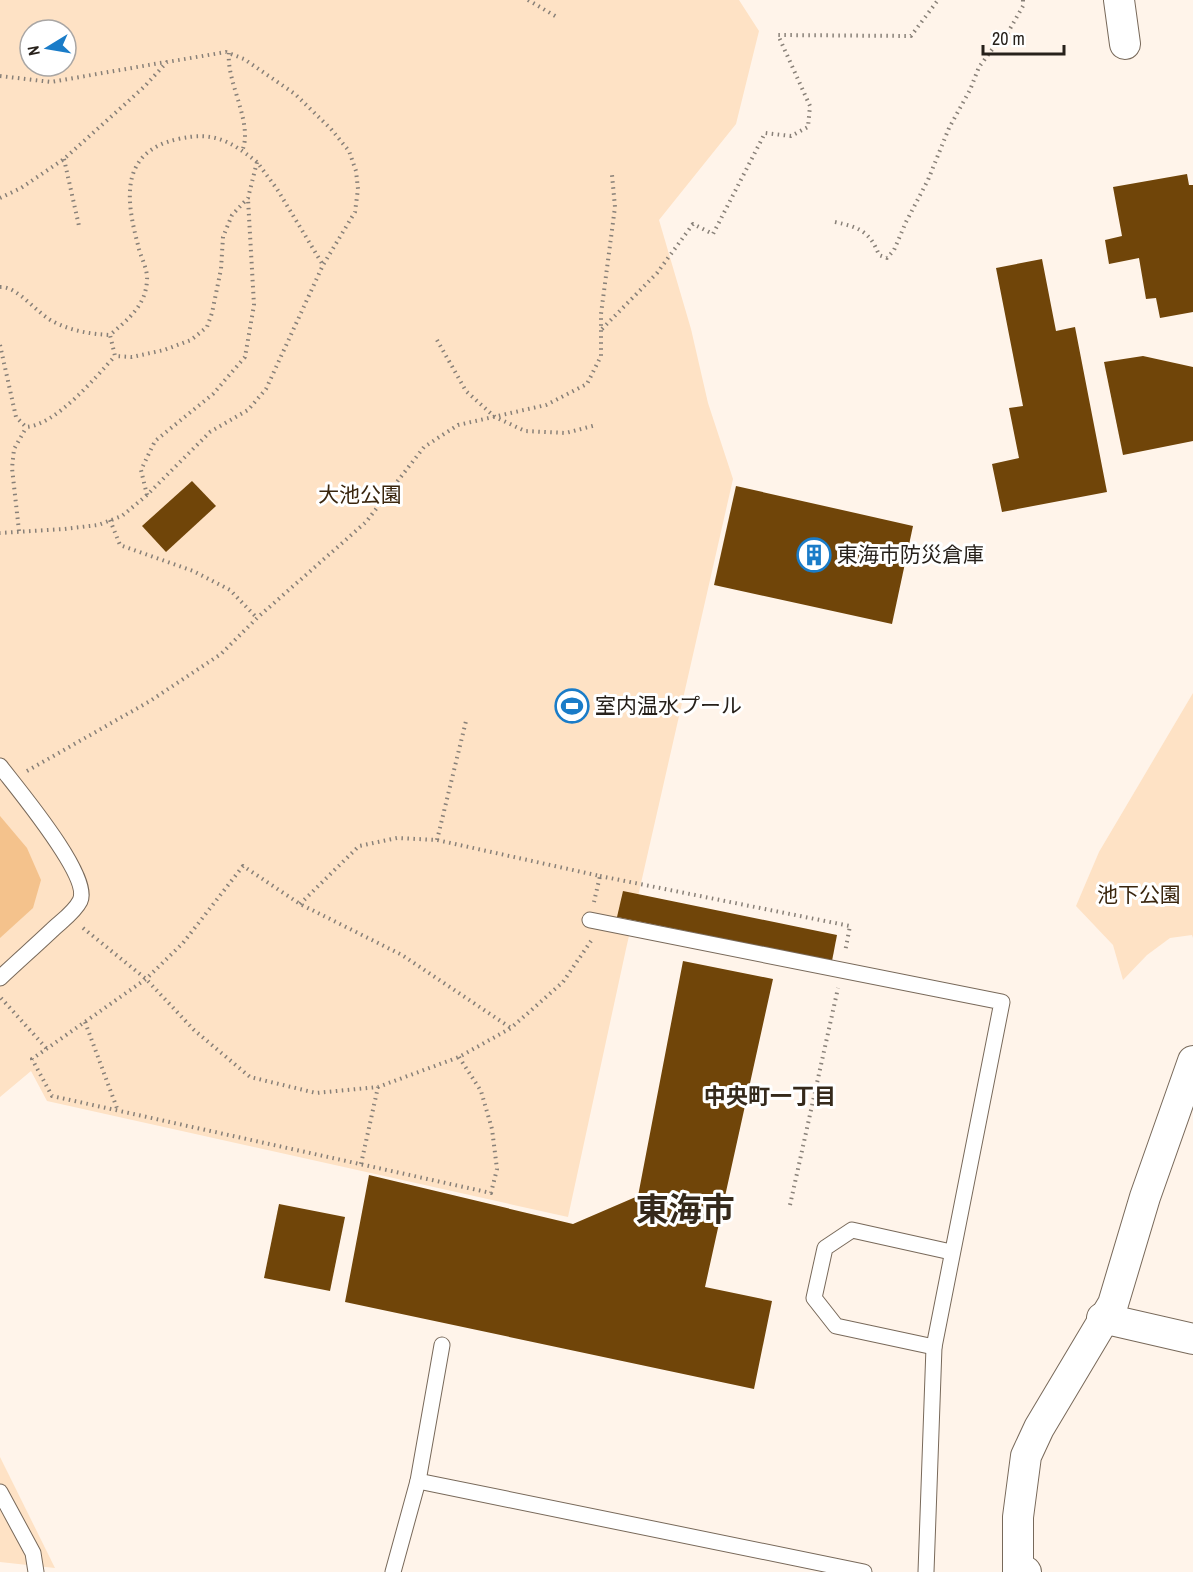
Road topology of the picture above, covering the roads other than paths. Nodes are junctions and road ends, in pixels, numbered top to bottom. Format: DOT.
graph roads {
  1 [pos="1119,0"];
  2 [pos="1125,44"];
  3 [pos="0,766"];
  4 [pos="597,921"];
  5 [pos="0,978"];
  6 [pos="1193,1061"];
  7 [pos="951,1252"];
  8 [pos="1102,1318"];
  9 [pos="1193,1339"];
  10 [pos="442,1345"];
  11 [pos="934,1347"];
  12 [pos="417,1481"];
  13 [pos="0,1492"];
  14 [pos="36,1572"];
  15 [pos="393,1572"];
  16 [pos="864,1572"];
  17 [pos="926,1572"];
  18 [pos="1026,1572"];
  1 -- 2 [label="street"];
  3 -- 5 [label="lane"];
  4 -- 7 [label="lane"];
  6 -- 8 [label="street"];
  7 -- 11 [label="lane"];
  7 -- 11 [label="lane"];
  8 -- 9 [label="street"];
  8 -- 18 [label="street"];
  10 -- 12 [label="lane"];
  11 -- 17 [label="lane"];
  12 -- 15 [label="lane"];
  12 -- 16 [label="lane"];
  13 -- 14 [label="lane"];
}
